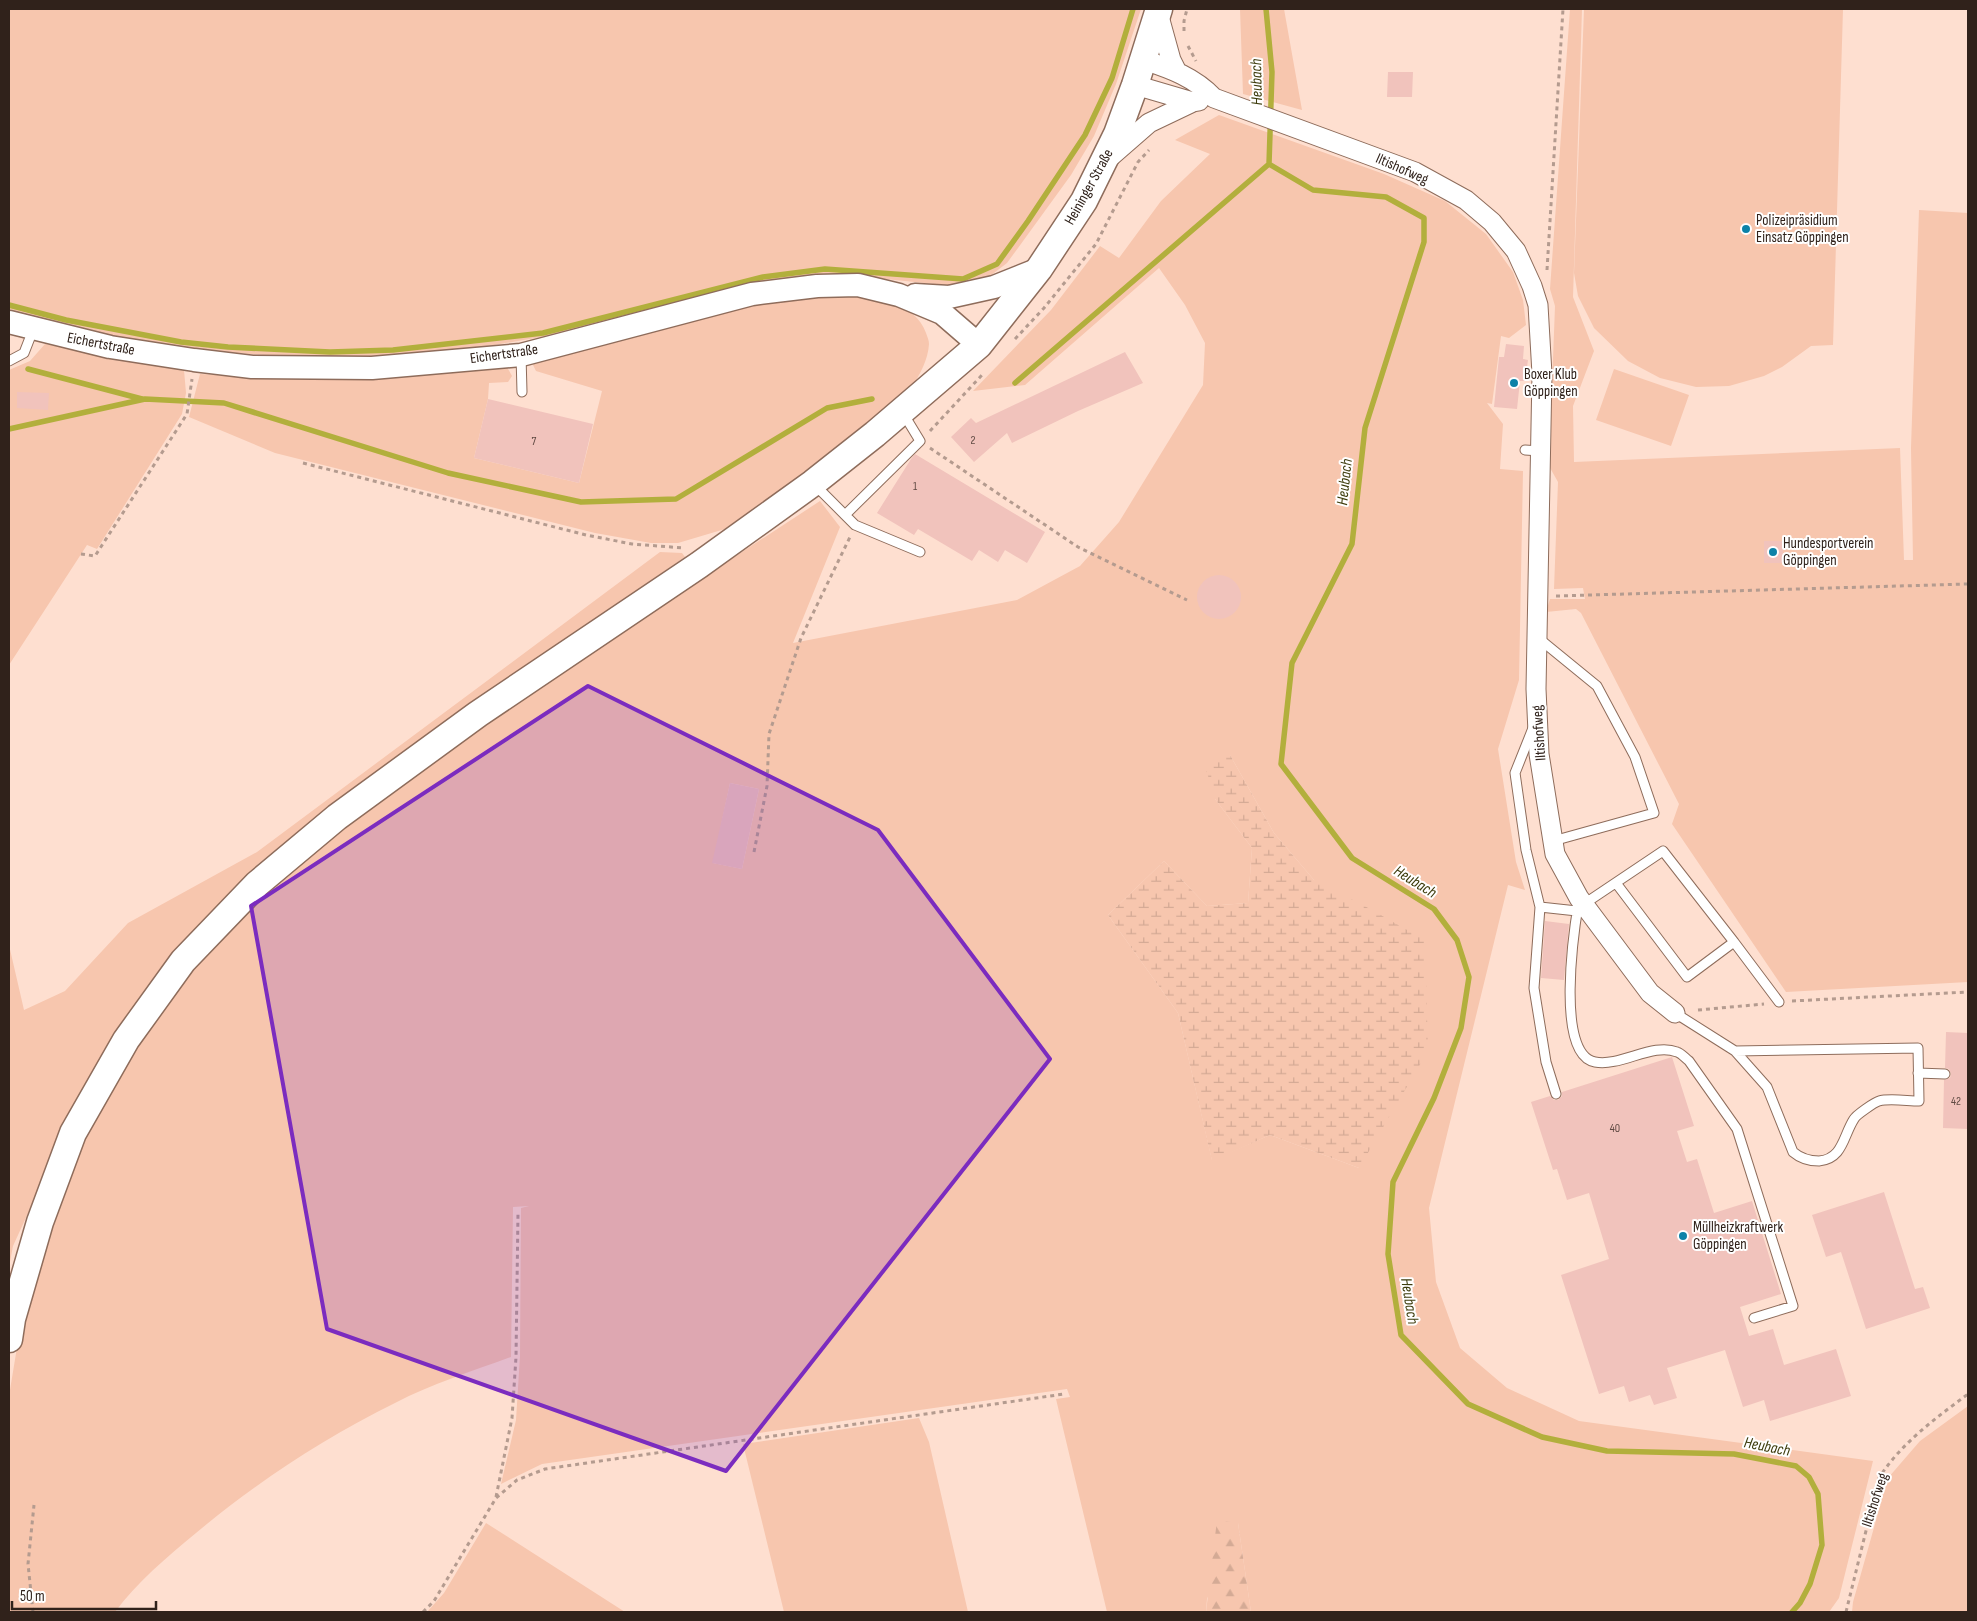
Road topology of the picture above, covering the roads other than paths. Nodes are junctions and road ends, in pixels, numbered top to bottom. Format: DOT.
graph roads {
  1 [pos="1159,11"];
  2 [pos="1144,60"];
  3 [pos="1176,70"];
  4 [pos="1135,85"];
  5 [pos="1209,97"];
  6 [pos="1104,163"];
  7 [pos="1039,269"];
  8 [pos="900,295"];
  9 [pos="9,322"];
  10 [pos="33,330"];
  11 [pos="979,344"];
  12 [pos="521,355"];
  13 [pos="9,360"];
  14 [pos="522,392"];
  15 [pos="901,411"];
  16 [pos="813,482"];
  17 [pos="845,515"];
  18 [pos="920,552"];
  19 [pos="1537,637"];
  20 [pos="1537,718"];
  21 [pos="1552,841"];
  22 [pos="1616,883"];
  23 [pos="1580,904"];
  24 [pos="1540,907"];
  25 [pos="1734,942"];
  26 [pos="1779,1002"];
  27 [pos="1675,1013"];
  28 [pos="1735,1051"];
  29 [pos="1918,1073"];
  30 [pos="1945,1074"];
  31 [pos="1556,1094"];
  32 [pos="1754,1318"];
  33 [pos="9,1339"];
  1 -- 2 [label="main road, Heininger Straße"];
  1 -- 3 [label="street"];
  2 -- 3 [label="street, Iltishofweg"];
  2 -- 4 [label="main road, Heininger Straße"];
  3 -- 5 [label="street, Iltishofweg"];
  4 -- 5 [label="street, Iltishofweg"];
  4 -- 6 [label="main road, Heininger Straße"];
  5 -- 6 [label="street"];
  5 -- 19 [label="street, Iltishofweg"];
  6 -- 7 [label="main road, Heininger Straße"];
  7 -- 8 [label="street"];
  7 -- 11 [label="main road, Heininger Straße"];
  8 -- 11 [label="street, Eichertstraße"];
  8 -- 12 [label="street, Eichertstraße"];
  9 -- 10 [label="street, Eichertstraße"];
  10 -- 12 [label="street, Eichertstraße"];
  10 -- 13 [label="lane"];
  11 -- 15 [label="main road, Heininger Straße"];
  12 -- 14 [label="lane"];
  15 -- 16 [label="main road, Heininger Straße"];
  15 -- 17 [label="lane"];
  16 -- 17 [label="lane"];
  16 -- 33 [label="main road, Heininger Straße"];
  17 -- 18 [label="lane"];
  19 -- 20 [label="street, Iltishofweg"];
  19 -- 21 [label="lane"];
  20 -- 21 [label="street, Iltishofweg"];
  20 -- 24 [label="lane"];
  21 -- 23 [label="street, Iltishofweg"];
  22 -- 23 [label="lane"];
  22 -- 25 [label="lane"];
  22 -- 25 [label="lane"];
  23 -- 24 [label="lane"];
  23 -- 27 [label="street, Iltishofweg"];
  23 -- 32 [label="lane"];
  24 -- 31 [label="lane"];
  25 -- 26 [label="lane"];
  27 -- 28 [label="lane"];
  28 -- 29 [label="lane"];
  28 -- 29 [label="lane"];
  29 -- 30 [label="lane"];
}
